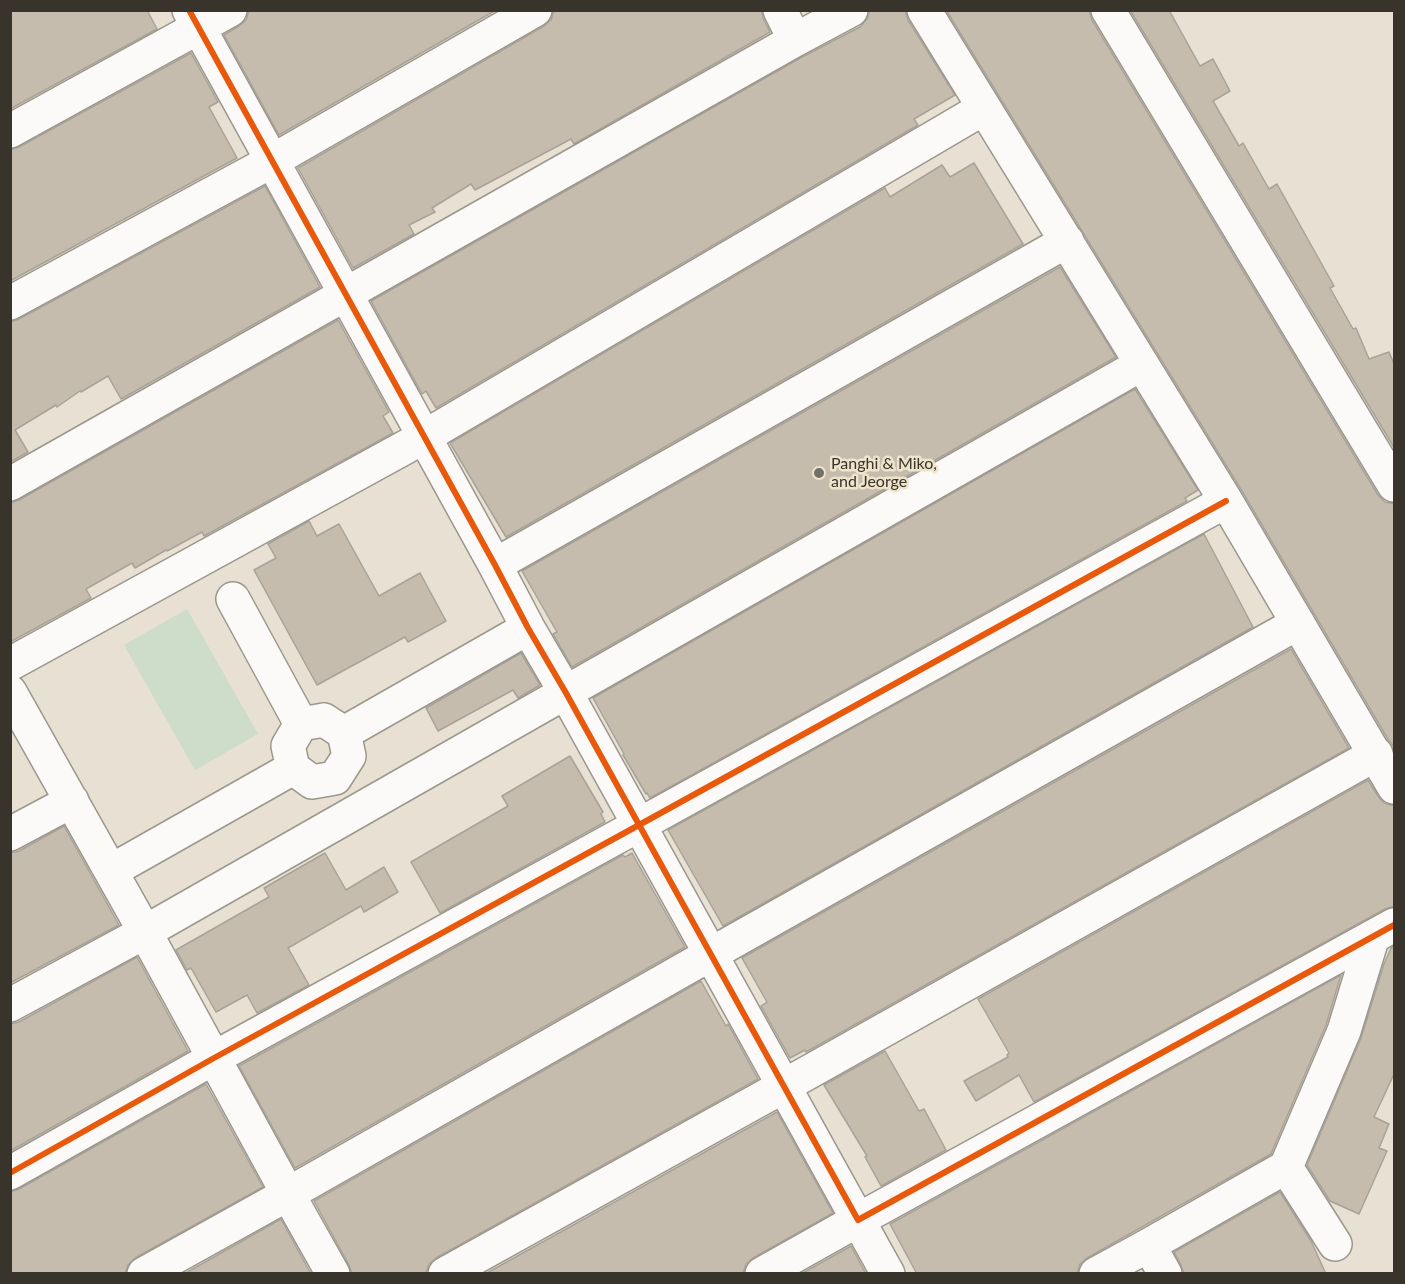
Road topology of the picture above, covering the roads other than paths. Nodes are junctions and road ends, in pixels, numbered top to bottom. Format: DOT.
graph roads {
  1 [pos="230,10"];
  2 [pos="535,10"];
  3 [pos="780,10"];
  4 [pos="851,10"];
  5 [pos="924,10"];
  6 [pos="1108,10"];
  7 [pos="194,19"];
  8 [pos="795,40"];
  9 [pos="984,108"];
  10 [pos="10,132"];
  11 [pos="272,161"];
  12 [pos="1067,241"];
  13 [pos="345,294"];
  14 [pos="10,303"];
  15 [pos="1142,364"];
  16 [pos="424,437"];
  17 [pos="10,484"];
  18 [pos="1395,485"];
  19 [pos="1227,501"];
  20 [pos="495,565"];
  21 [pos="233,599"];
  22 [pos="1298,623"];
  23 [pos="528,628"];
  24 [pos="10,664"];
  25 [pos="10,693"];
  26 [pos="566,693"];
  27 [pos="301,724"];
  28 [pos="344,733"];
  29 [pos="1376,754"];
  30 [pos="293,768"];
  31 [pos="1395,787"];
  32 [pos="72,801"];
  33 [pos="639,825"];
  34 [pos="10,834"];
  35 [pos="111,871"];
  36 [pos="145,932"];
  37 [pos="1383,932"];
  38 [pos="711,954"];
  39 [pos="10,1005"];
  40 [pos="214,1058"];
  41 [pos="784,1086"];
  42 [pos="1286,1167"];
  43 [pos="10,1173"];
  44 [pos="288,1194"];
  45 [pos="858,1220"];
  46 [pos="1335,1244"];
  47 [pos="1149,1245"];
  48 [pos="144,1274"];
  49 [pos="333,1274"];
  50 [pos="445,1274"];
  51 [pos="762,1274"];
  52 [pos="888,1274"];
  53 [pos="1096,1274"];
  54 [pos="1165,1274"];
  1 -- 7 [label="street"];
  2 -- 11 [label="street"];
  3 -- 8 [label="street"];
  4 -- 8 [label="street"];
  5 -- 9 [label="street"];
  6 -- 18 [label="street"];
  7 -- 10 [label="street"];
  7 -- 11 [label="street"];
  8 -- 13 [label="street"];
  9 -- 12 [label="street"];
  9 -- 16 [label="street"];
  11 -- 13 [label="street"];
  11 -- 14 [label="street"];
  12 -- 15 [label="street"];
  12 -- 20 [label="street"];
  13 -- 16 [label="street"];
  13 -- 17 [label="street"];
  15 -- 19 [label="street"];
  15 -- 26 [label="street"];
  16 -- 20 [label="street"];
  16 -- 24 [label="street"];
  19 -- 22 [label="street"];
  19 -- 33 [label="street"];
  20 -- 23 [label="street"];
  21 -- 27 [label="street"];
  22 -- 29 [label="street"];
  22 -- 38 [label="street"];
  23 -- 26 [label="street"];
  23 -- 28 [label="street"];
  25 -- 32 [label="street"];
  26 -- 33 [label="street"];
  26 -- 36 [label="street"];
  27 -- 28 [label="street"];
  27 -- 30 [label="street"];
  28 -- 30 [label="street"];
  29 -- 31 [label="street"];
  29 -- 41 [label="street"];
  30 -- 35 [label="street"];
  32 -- 34 [label="street"];
  32 -- 35 [label="street"];
  33 -- 38 [label="street"];
  33 -- 40 [label="street"];
  35 -- 36 [label="street"];
  36 -- 39 [label="street"];
  36 -- 40 [label="street"];
  37 -- 42 [label="street"];
  37 -- 45 [label="street"];
  38 -- 41 [label="street"];
  38 -- 44 [label="street"];
  40 -- 43 [label="street"];
  40 -- 44 [label="street"];
  41 -- 45 [label="street"];
  41 -- 50 [label="street"];
  42 -- 46 [label="street"];
  42 -- 47 [label="street"];
  44 -- 48 [label="street"];
  44 -- 49 [label="street"];
  45 -- 51 [label="street"];
  45 -- 52 [label="street"];
  47 -- 53 [label="street"];
  47 -- 54 [label="street"];
}
